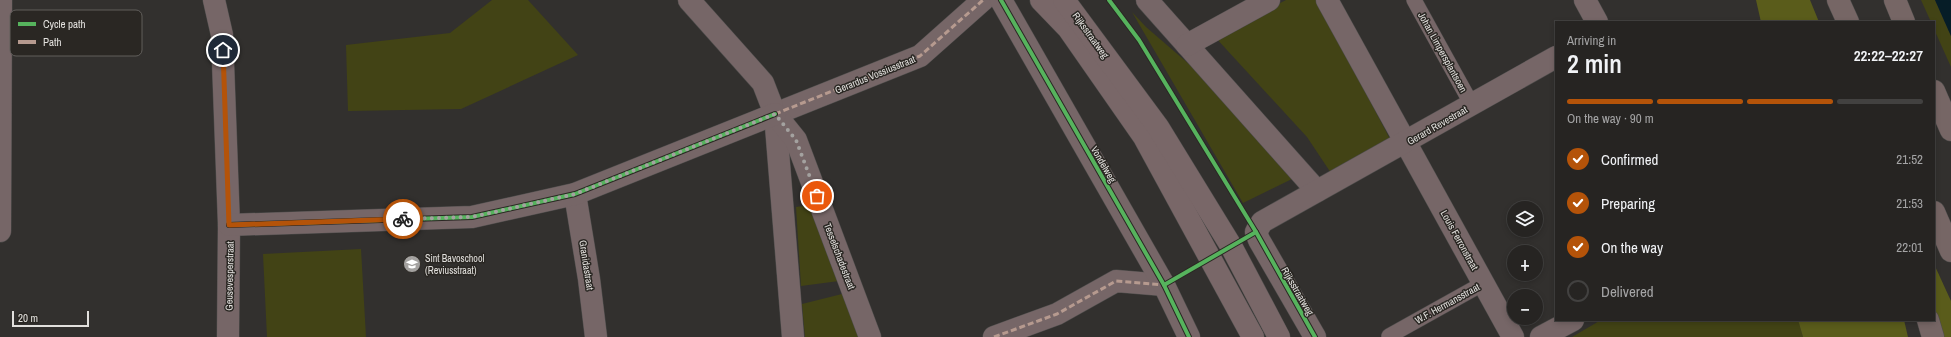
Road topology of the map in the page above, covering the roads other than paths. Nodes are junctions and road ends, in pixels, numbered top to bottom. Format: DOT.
graph roads {
  1 [pos="1,0"];
  2 [pos="214,0"];
  3 [pos="689,0"];
  4 [pos="983,0"];
  5 [pos="1001,0"];
  6 [pos="1041,0"];
  7 [pos="1064,0"];
  8 [pos="1147,0"];
  9 [pos="1269,0"];
  10 [pos="1327,0"];
  11 [pos="1414,0"];
  12 [pos="1585,0"];
  13 [pos="1838,0"];
  14 [pos="1895,0"];
  15 [pos="1596,21"];
  16 [pos="1848,21"];
  17 [pos="1904,21"];
  18 [pos="1188,45"];
  19 [pos="1555,58"];
  20 [pos="1935,93"];
  21 [pos="1472,105"];
  22 [pos="775,114"];
  23 [pos="1951,130"];
  24 [pos="1406,143"];
  25 [pos="1317,191"];
  26 [pos="575,194"];
  27 [pos="1935,214"];
  28 [pos="229,225"];
  29 [pos="0,231"];
  30 [pos="1951,251"];
  31 [pos="1484,283"];
  32 [pos="1164,285"];
  33 [pos="1571,321"];
  34 [pos="1928,321"];
  35 [pos="1389,336"];
  36 [pos="228,337"];
  37 [pos="596,337"];
  38 [pos="793,337"];
  39 [pos="870,337"];
  40 [pos="994,337"];
  41 [pos="1189,337"];
  42 [pos="1253,337"];
  43 [pos="1279,337"];
  44 [pos="1315,337"];
  45 [pos="1513,337"];
  46 [pos="1541,337"];
  47 [pos="1933,337"];
  1 -- 29 [label="street"];
  2 -- 28 [label="street, Geusevesperstraat"];
  3 -- 22 [label="street, Tesselschadestraat"];
  4 -- 22 [label="street, Gerardus Vossiusstraat"];
  5 -- 32 [label="street, Vondelweg"];
  6 -- 42 [label="main road, Rijksstraatweg"];
  7 -- 43 [label="main road, Rijksstraatweg"];
  8 -- 18 [label="street"];
  9 -- 18 [label="street"];
  10 -- 24 [label="street"];
  11 -- 21 [label="lane, Johan Limpersplantsoen"];
  12 -- 15 [label="street"];
  13 -- 16 [label="main road"];
  14 -- 17 [label="main road"];
  18 -- 25 [label="street"];
  19 -- 21 [label="street, Gerard Revestraat"];
  20 -- 23 [label="main road"];
  21 -- 24 [label="street, Gerard Revestraat"];
  22 -- 26 [label="street, Gerardus Vossiusstraat"];
  22 -- 38 [label="street, Tesselschadestraat"];
  22 -- 39 [label="street, Tesselschadestraat"];
  24 -- 25 [label="street, Gerard Revestraat"];
  24 -- 31 [label="street, Louis Ferronstraat"];
  25 -- 44 [label="street, Rijksstraatweg"];
  26 -- 28 [label="street, Gerardus Vossiusstraat"];
  26 -- 37 [label="street, Granidastraat"];
  27 -- 30 [label="main road"];
  28 -- 36 [label="street, Geusevesperstraat"];
  31 -- 35 [label="lane, W.F. Hermansstraat"];
  31 -- 45 [label="street, Louis Ferronstraat"];
  32 -- 40 [label="street"];
  32 -- 41 [label="street, Vondelweg"];
  33 -- 46 [label="street"];
  34 -- 47 [label="main road"];
}
